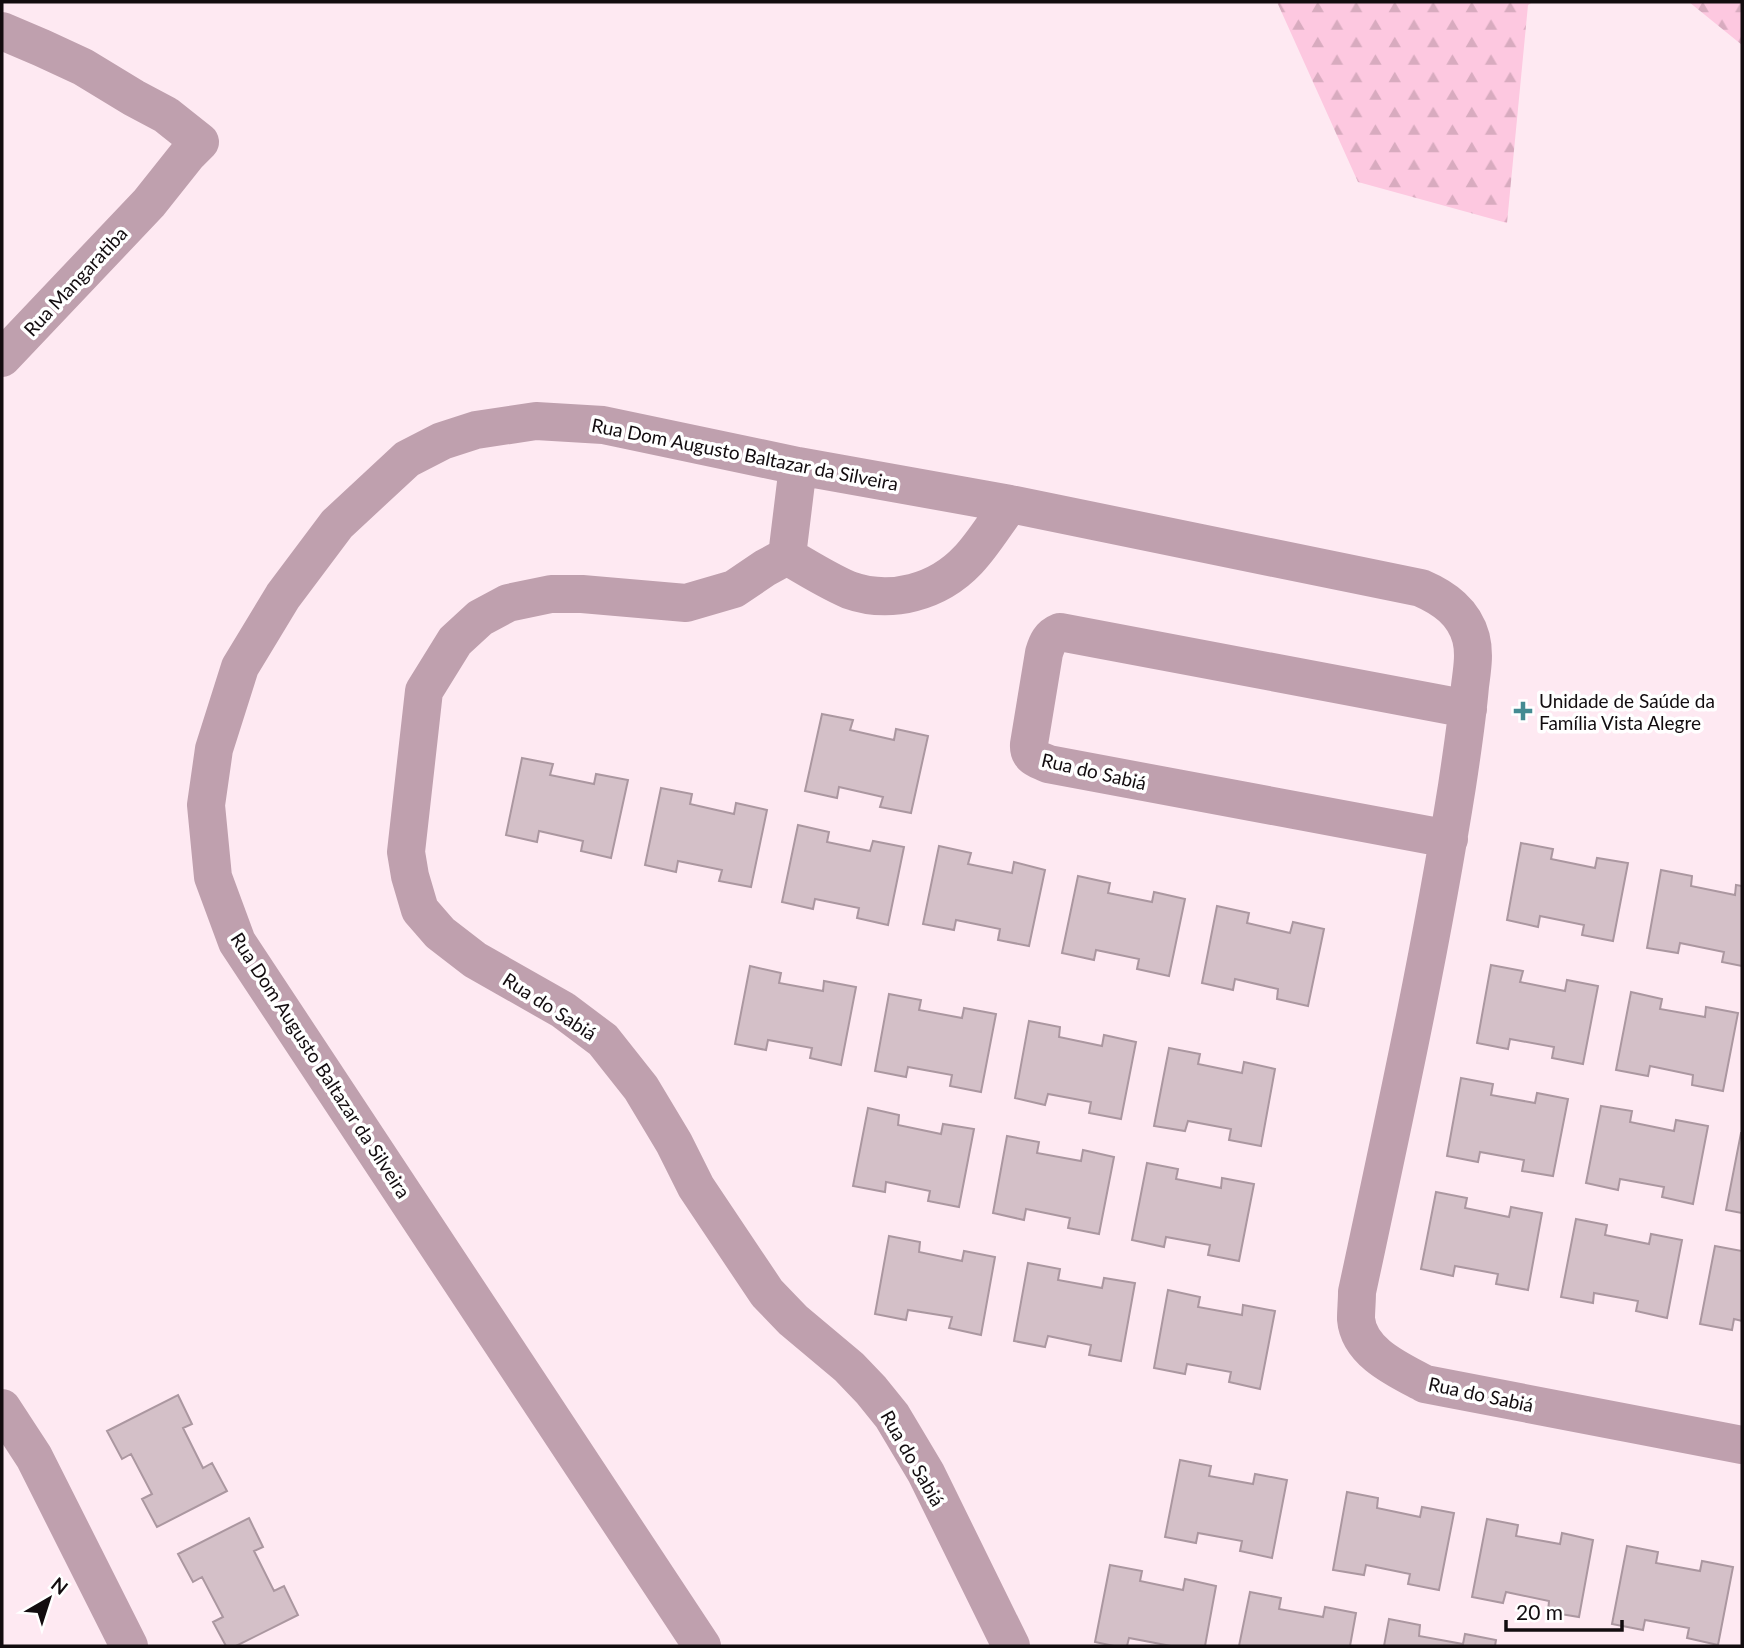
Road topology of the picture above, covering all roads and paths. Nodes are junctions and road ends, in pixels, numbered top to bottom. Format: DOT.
graph roads {
  1 [pos="2,31"];
  2 [pos="2,358"];
  3 [pos="798,466"];
  4 [pos="1010,504"];
  5 [pos="788,556"];
  6 [pos="1460,615"];
  7 [pos="1468,709"];
  8 [pos="1449,839"];
  9 [pos="2,1408"];
  10 [pos="1742,1445"];
  11 [pos="129,1646"];
  12 [pos="702,1646"];
  13 [pos="1011,1646"];
  1 -- 2 [label="street, Rua Mangaratiba"];
  3 -- 4 [label="street, Rua Dom Augusto Baltazar da Silveira"];
  3 -- 5 [label="street"];
  3 -- 12 [label="street, Rua Dom Augusto Baltazar da Silveira"];
  4 -- 5 [label="street"];
  4 -- 6 [label="street, Rua Dom Augusto Baltazar da Silveira"];
  5 -- 13 [label="street, Rua do Sabiá"];
  6 -- 7 [label="street, Rua do Sabiá"];
  7 -- 8 [label="street, Rua do Sabiá"];
  7 -- 8 [label="street, Rua do Sabiá"];
  8 -- 10 [label="street, Rua do Sabiá"];
  9 -- 11 [label="street"];
}
